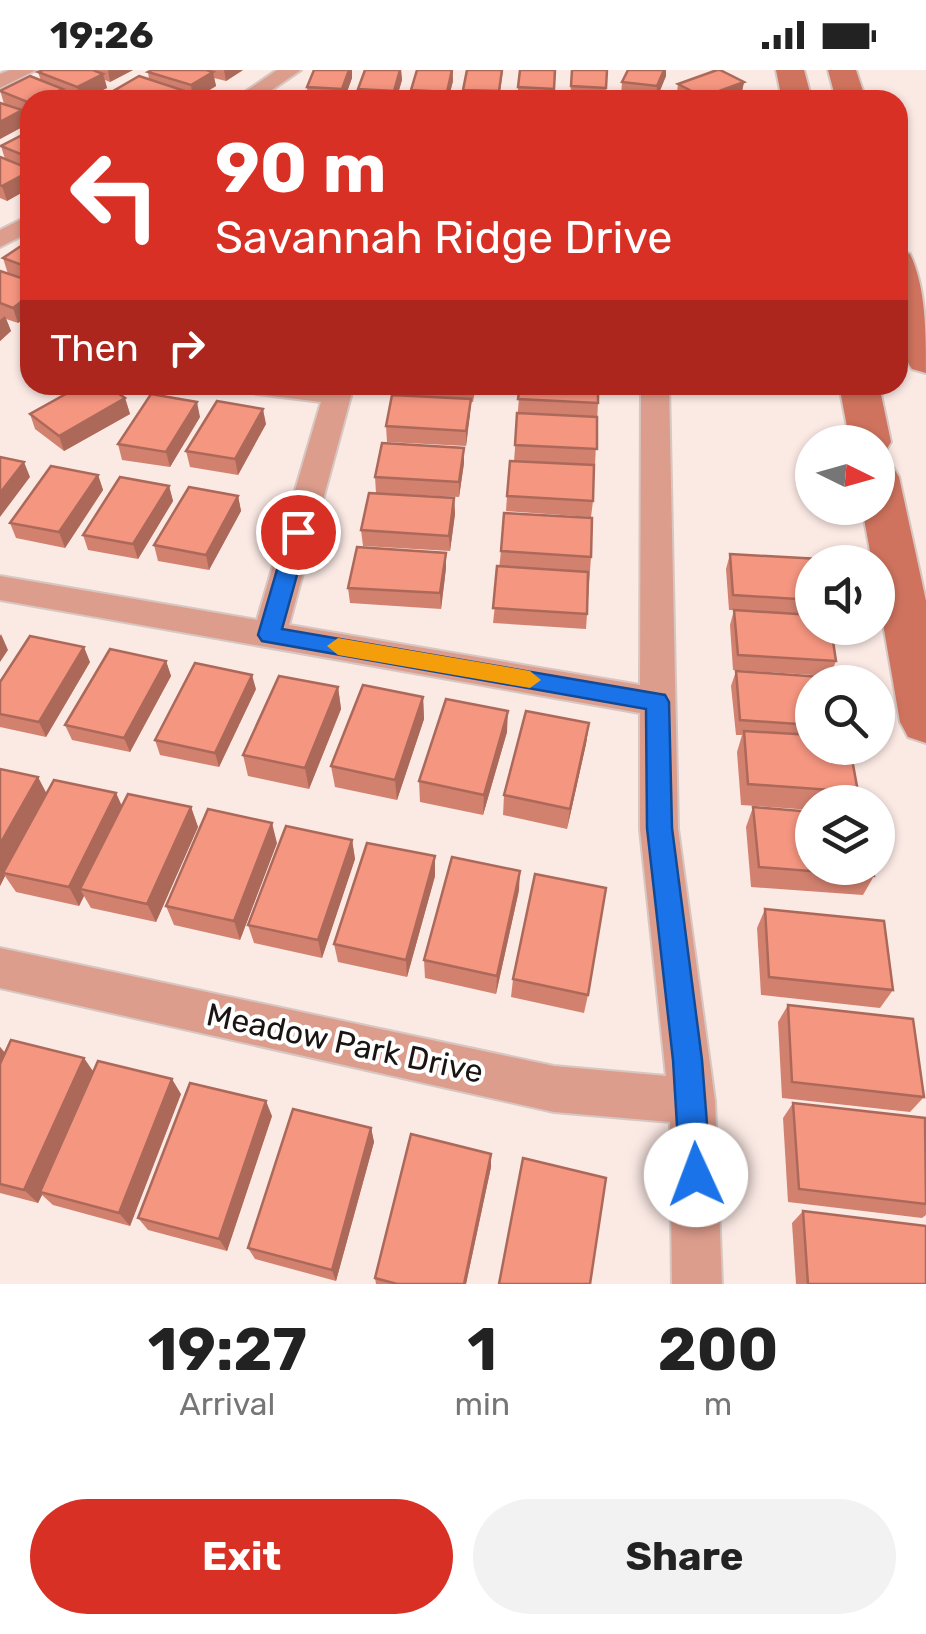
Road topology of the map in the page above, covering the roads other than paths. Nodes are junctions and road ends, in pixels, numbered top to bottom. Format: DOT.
graph roads {
  1 [pos="26,70"];
  2 [pos="291,70"];
  3 [pos="0,82"];
  4 [pos="259,90"];
  5 [pos="911,298"];
  6 [pos="926,361"];
  7 [pos="338,395"];
  8 [pos="655,395"];
  9 [pos="861,395"];
  10 [pos="867,425"];
  11 [pos="887,525"];
  12 [pos="0,588"];
  13 [pos="270,635"];
  14 [pos="657,702"];
  15 [pos="926,722"];
  16 [pos="0,968"];
  17 [pos="692,1101"];
  18 [pos="698,1284"];
  1 -- 3 [label="street"];
  2 -- 4 [label="street"];
  5 -- 6 [label="main road"];
  7 -- 13 [label="street"];
  8 -- 14 [label="street"];
  9 -- 10 [label="main road"];
  11 -- 15 [label="main road"];
  12 -- 13 [label="street"];
  13 -- 14 [label="street"];
  14 -- 17 [label="street"];
  16 -- 17 [label="street, Meadow Park Drive"];
  17 -- 18 [label="street"];
}
